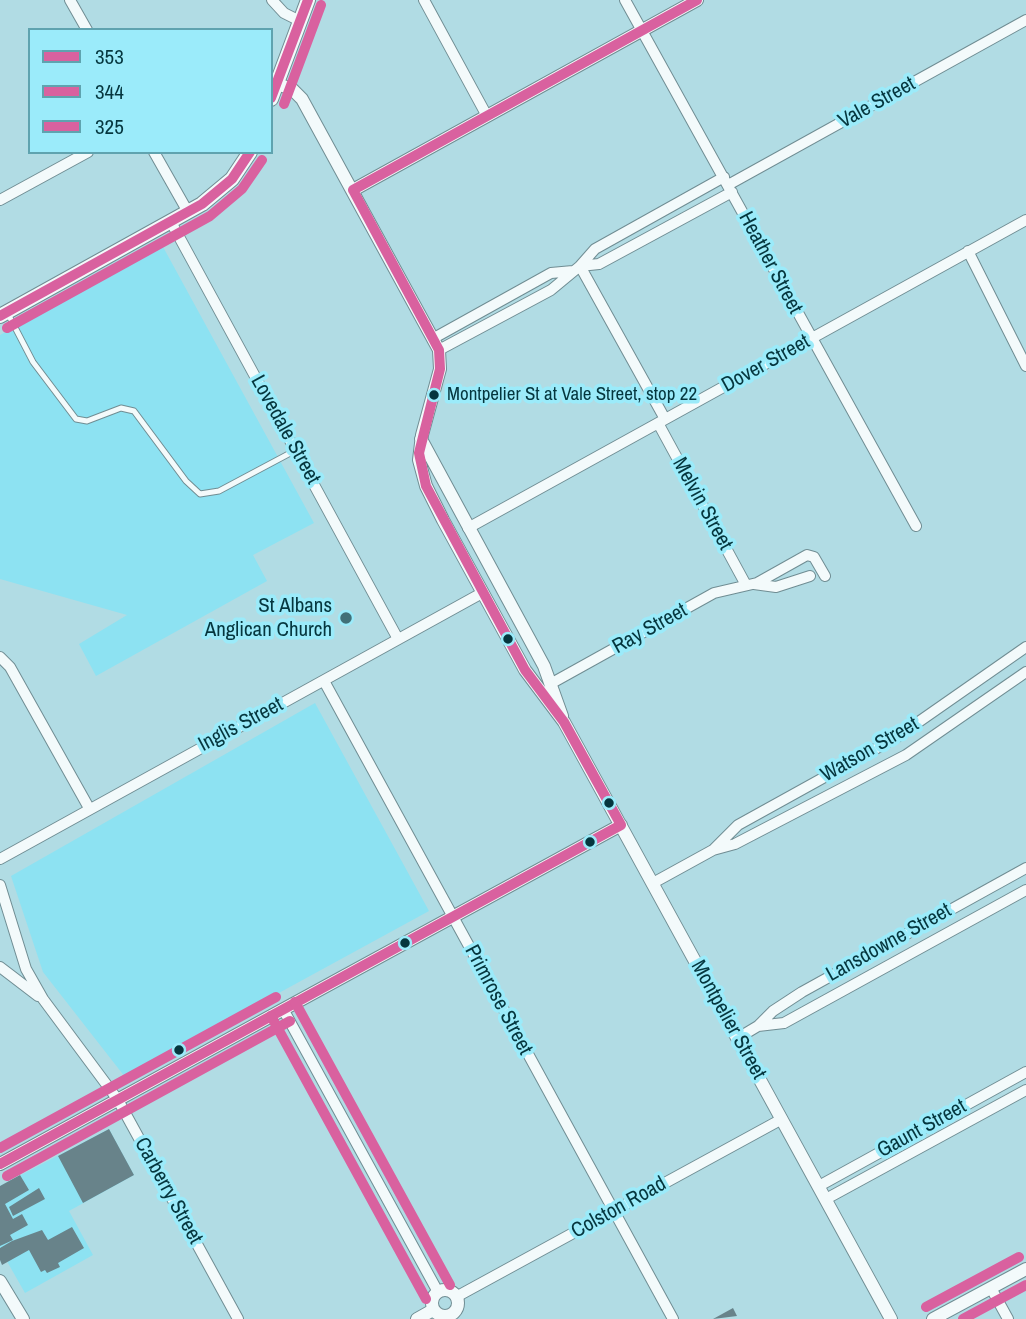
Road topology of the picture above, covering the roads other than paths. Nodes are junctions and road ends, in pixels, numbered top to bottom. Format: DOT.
graph roads {
  1 [pos="70,0"];
  2 [pos="272,0"];
  3 [pos="308,0"];
  4 [pos="424,0"];
  5 [pos="625,0"];
  6 [pos="697,0"];
  7 [pos="1026,20"];
  8 [pos="300,21"];
  9 [pos="86,28"];
  10 [pos="642,31"];
  11 [pos="277,84"];
  12 [pos="273,94"];
  13 [pos="487,116"];
  14 [pos="84,154"];
  15 [pos="156,154"];
  16 [pos="249,154"];
  17 [pos="728,185"];
  18 [pos="353,190"];
  19 [pos="0,200"];
  20 [pos="188,212"];
  21 [pos="1026,220"];
  22 [pos="171,222"];
  23 [pos="968,251"];
  24 [pos="577,268"];
  25 [pos="4,314"];
  26 [pos="434,338"];
  27 [pos="811,339"];
  28 [pos="439,350"];
  29 [pos="1026,366"];
  30 [pos="661,421"];
  31 [pos="421,439"];
  32 [pos="296,450"];
  33 [pos="916,526"];
  34 [pos="468,528"];
  35 [pos="810,576"];
  36 [pos="825,576"];
  37 [pos="748,585"];
  38 [pos="482,593"];
  39 [pos="398,639"];
  40 [pos="1026,647"];
  41 [pos="4,655"];
  42 [pos="1026,672"];
  43 [pos="324,681"];
  44 [pos="552,682"];
  45 [pos="564,722"];
  46 [pos="89,808"];
  47 [pos="621,825"];
  48 [pos="713,850"];
  49 [pos="0,859"];
  50 [pos="1026,868"];
  51 [pos="653,883"];
  52 [pos="0,885"];
  53 [pos="1026,890"];
  54 [pos="453,916"];
  55 [pos="23,959"];
  56 [pos="2,969"];
  57 [pos="43,999"];
  58 [pos="283,1009"];
  59 [pos="758,1027"];
  60 [pos="738,1038"];
  61 [pos="1026,1072"];
  62 [pos="1026,1090"];
  63 [pos="118,1100"];
  64 [pos="782,1119"];
  65 [pos="0,1164"];
  66 [pos="818,1186"];
  67 [pos="826,1199"];
  68 [pos="612,1212"];
  69 [pos="1026,1269"];
  70 [pos="0,1281"];
  71 [pos="991,1288"];
  72 [pos="438,1292"];
  73 [pos="456,1297"];
  74 [pos="433,1310"];
  75 [pos="455,1316"];
  76 [pos="23,1319"];
  77 [pos="238,1319"];
  78 [pos="417,1319"];
  79 [pos="673,1319"];
  80 [pos="891,1319"];
  81 [pos="933,1319"];
  82 [pos="1009,1319"];
  1 -- 9 [label="street"];
  2 -- 8 [label="street"];
  3 -- 8 [label="main road"];
  4 -- 13 [label="street"];
  5 -- 10 [label="street, Heather Street"];
  6 -- 10 [label="street"];
  7 -- 17 [label="street, Vale Street"];
  8 -- 11 [label="main road"];
  10 -- 13 [label="street"];
  10 -- 17 [label="street, Heather Street"];
  11 -- 12 [label="main road"];
  11 -- 18 [label="street"];
  13 -- 18 [label="street"];
  14 -- 19 [label="street"];
  15 -- 20 [label="street"];
  16 -- 20 [label="main road"];
  17 -- 24 [label="street, Vale Street"];
  17 -- 24 [label="street, Vale Street"];
  17 -- 27 [label="street, Heather Street"];
  18 -- 26 [label="street"];
  20 -- 22 [label="main road"];
  21 -- 23 [label="street, Dover Street"];
  22 -- 25 [label="main road"];
  22 -- 32 [label="street, Lovedale Street"];
  23 -- 27 [label="street, Dover Street"];
  23 -- 29 [label="street"];
  24 -- 26 [label="street, Vale Street"];
  24 -- 28 [label="street, Vale Street"];
  24 -- 30 [label="street, Melvin Street"];
  25 -- 32 [label="lane"];
  26 -- 28 [label="street"];
  27 -- 30 [label="street, Dover Street"];
  27 -- 33 [label="street, Heather Street"];
  28 -- 31 [label="street"];
  30 -- 34 [label="street, Dover Street"];
  30 -- 37 [label="street, Melvin Street"];
  31 -- 34 [label="street, Montpelier Street"];
  31 -- 38 [label="street, Montpelier Street"];
  32 -- 39 [label="street, Lovedale Street"];
  34 -- 44 [label="street, Montpelier Street"];
  35 -- 37 [label="street, Ray Street"];
  36 -- 37 [label="street, Ray Street"];
  37 -- 44 [label="street, Ray Street"];
  38 -- 39 [label="street, Inglis Street"];
  38 -- 45 [label="street, Montpelier Street"];
  39 -- 43 [label="street, Inglis Street"];
  40 -- 48 [label="street, Watson Street"];
  41 -- 46 [label="street"];
  42 -- 48 [label="street, Watson Street"];
  43 -- 46 [label="street, Inglis Street"];
  43 -- 54 [label="street, Primrose Street"];
  44 -- 45 [label="street, Montpelier Street"];
  45 -- 47 [label="street, Montpelier Street"];
  46 -- 49 [label="street, Inglis Street"];
  47 -- 51 [label="street, Montpelier Street"];
  47 -- 54 [label="street"];
  48 -- 51 [label="street, Watson Street"];
  50 -- 59 [label="street, Lansdowne Street"];
  51 -- 60 [label="street, Montpelier Street"];
  52 -- 55 [label="street, Carberry Street"];
  53 -- 59 [label="street, Lansdowne Street"];
  54 -- 58 [label="street"];
  54 -- 68 [label="street, Primrose Street"];
  55 -- 56 [label="street, Carberry Street"];
  55 -- 57 [label="street, Carberry Street"];
  56 -- 57 [label="street, Carberry Street"];
  57 -- 63 [label="street, Carberry Street"];
  58 -- 63 [label="street"];
  58 -- 72 [label="street"];
  59 -- 60 [label="street, Lansdowne Street"];
  60 -- 64 [label="street, Montpelier Street"];
  61 -- 66 [label="street, Gaunt Street"];
  62 -- 67 [label="street, Gaunt Street"];
  63 -- 65 [label="street"];
  63 -- 77 [label="street, Carberry Street"];
  64 -- 66 [label="street, Montpelier Street"];
  64 -- 68 [label="street, Colston Road"];
  66 -- 67 [label="street, Montpelier Street"];
  67 -- 80 [label="street, Montpelier Street"];
  68 -- 73 [label="street, Colston Road"];
  68 -- 79 [label="street, Primrose Street"];
  69 -- 71 [label="street"];
  70 -- 76 [label="street"];
  71 -- 81 [label="street"];
  71 -- 82 [label="street"];
  72 -- 73 [label="street"];
  72 -- 74 [label="street"];
  73 -- 75 [label="street"];
  74 -- 75 [label="street"];
  74 -- 78 [label="street"];
}
